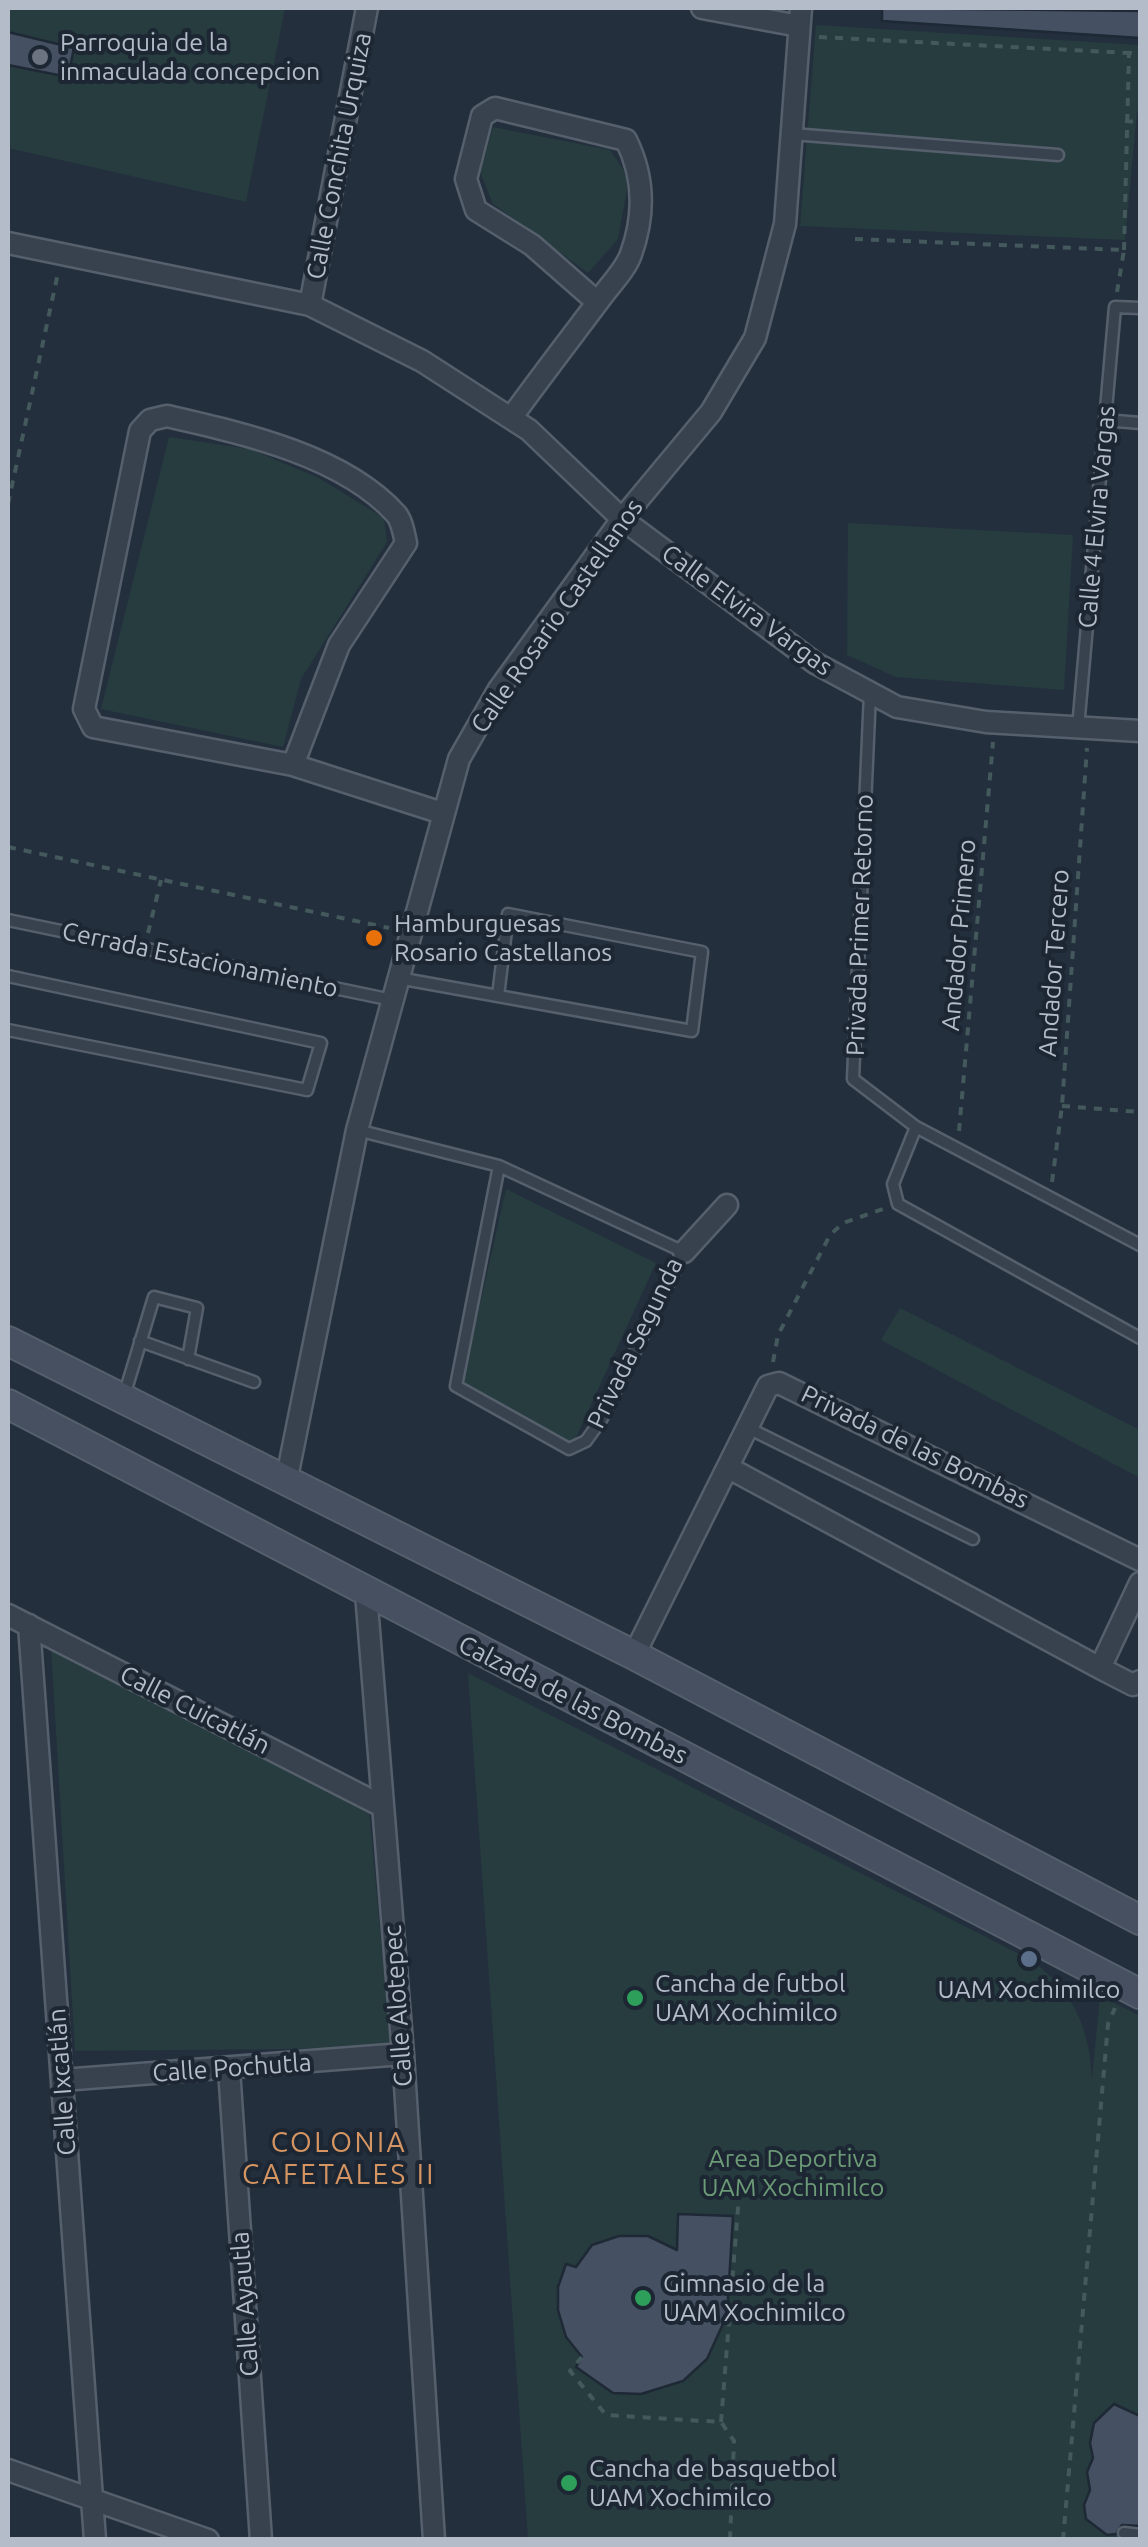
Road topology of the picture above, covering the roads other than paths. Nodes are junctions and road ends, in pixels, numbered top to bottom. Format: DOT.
graph roads {
  1 [pos="367,8"];
  2 [pos="702,8"];
  3 [pos="800,23"];
  4 [pos="792,134"];
  5 [pos="1058,156"];
  6 [pos="8,243"];
  7 [pos="597,302"];
  8 [pos="310,305"];
  9 [pos="1140,308"];
  10 [pos="511,418"];
  11 [pos="1105,420"];
  12 [pos="1140,422"];
  13 [pos="622,519"];
  14 [pos="870,693"];
  15 [pos="1083,728"];
  16 [pos="1140,731"];
  17 [pos="293,765"];
  18 [pos="442,813"];
  19 [pos="8,920"];
  20 [pos="8,976"];
  21 [pos="398,978"];
  22 [pos="498,996"];
  23 [pos="393,1000"];
  24 [pos="8,1030"];
  25 [pos="916,1127"];
  26 [pos="356,1130"];
  27 [pos="500,1166"];
  28 [pos="727,1205"];
  29 [pos="1140,1245"];
  30 [pos="684,1252"];
  31 [pos="1140,1338"];
  32 [pos="8,1341"];
  33 [pos="140,1341"];
  34 [pos="188,1360"];
  35 [pos="254,1382"];
  36 [pos="123,1400"];
  37 [pos="8,1404"];
  38 [pos="748,1428"];
  39 [pos="729,1468"];
  40 [pos="286,1482"];
  41 [pos="973,1539"];
  42 [pos="1140,1560"];
  43 [pos="1140,1584"];
  44 [pos="366,1593"];
  45 [pos="8,1615"];
  46 [pos="29,1626"];
  47 [pos="634,1655"];
  48 [pos="1100,1668"];
  49 [pos="1140,1680"];
  50 [pos="382,1806"];
  51 [pos="1140,1920"];
  52 [pos="1134,1990"];
  53 [pos="402,2054"];
  54 [pos="229,2069"];
  55 [pos="62,2080"];
  56 [pos="8,2470"];
  57 [pos="93,2499"];
  58 [pos="1124,2533"];
  59 [pos="1140,2535"];
  60 [pos="95,2540"];
  61 [pos="208,2540"];
  62 [pos="261,2540"];
  63 [pos="434,2540"];
  1 -- 8 [label="street, Calle Conchita Urquiza"];
  2 -- 3 [label="street"];
  3 -- 4 [label="street, Calle Rosario Castellanos"];
  4 -- 5 [label="lane"];
  4 -- 13 [label="street, Calle Rosario Castellanos"];
  6 -- 8 [label="street, Calle Elvira Vargas"];
  7 -- 7 [label="street"];
  7 -- 10 [label="street"];
  8 -- 10 [label="street, Calle Elvira Vargas"];
  9 -- 11 [label="lane, Calle 4 Elvira Vargas"];
  10 -- 13 [label="street, Calle Elvira Vargas"];
  11 -- 12 [label="lane"];
  11 -- 15 [label="lane, Calle 4 Elvira Vargas"];
  13 -- 14 [label="street, Calle Elvira Vargas"];
  13 -- 18 [label="street, Calle Rosario Castellanos"];
  14 -- 15 [label="street, Calle Elvira Vargas"];
  14 -- 25 [label="lane, Privada Primer Retorno"];
  15 -- 16 [label="street, Calle Elvira Vargas"];
  17 -- 17 [label="street"];
  17 -- 18 [label="street"];
  18 -- 21 [label="street, Calle Rosario Castellanos"];
  19 -- 23 [label="lane, Cerrada Estacionamiento"];
  20 -- 24 [label="lane"];
  21 -- 22 [label="lane"];
  21 -- 23 [label="street, Calle Rosario Castellanos"];
  22 -- 22 [label="lane"];
  23 -- 26 [label="street, Calle Rosario Castellanos"];
  25 -- 29 [label="lane, Privada Primer Retorno"];
  25 -- 31 [label="lane"];
  26 -- 27 [label="lane, Privada Segunda"];
  26 -- 40 [label="street, Calle Rosario Castellanos"];
  27 -- 30 [label="lane, Privada Segunda"];
  27 -- 30 [label="lane, Privada Segunda"];
  28 -- 30 [label="street"];
  32 -- 36 [label="main road"];
  33 -- 34 [label="lane"];
  33 -- 34 [label="lane"];
  33 -- 36 [label="lane"];
  34 -- 35 [label="lane"];
  36 -- 40 [label="main road"];
  37 -- 44 [label="main road, Calzada de las Bombas"];
  38 -- 39 [label="street, Privada de las Bombas"];
  38 -- 41 [label="lane"];
  38 -- 42 [label="street, Privada de las Bombas"];
  39 -- 47 [label="street, Privada de las Bombas"];
  39 -- 48 [label="street"];
  40 -- 47 [label="main road"];
  43 -- 48 [label="street"];
  44 -- 50 [label="street, Calle Alotepec"];
  44 -- 52 [label="main road, Calzada de las Bombas"];
  45 -- 46 [label="street, Calle Cuicatlán"];
  46 -- 50 [label="street, Calle Cuicatlán"];
  46 -- 55 [label="street, Calle Ixcatlán"];
  47 -- 51 [label="main road"];
  48 -- 49 [label="street"];
  50 -- 53 [label="street, Calle Alotepec"];
  53 -- 54 [label="street, Calle Pochutla"];
  53 -- 63 [label="street, Calle Alotepec"];
  54 -- 55 [label="street, Calle Pochutla"];
  54 -- 62 [label="street, Calle Ayautla"];
  55 -- 57 [label="street, Calle Ixcatlán"];
  56 -- 57 [label="street"];
  57 -- 60 [label="street, Calle Ixcatlán"];
  57 -- 61 [label="street"];
  58 -- 59 [label="lane"];
}
